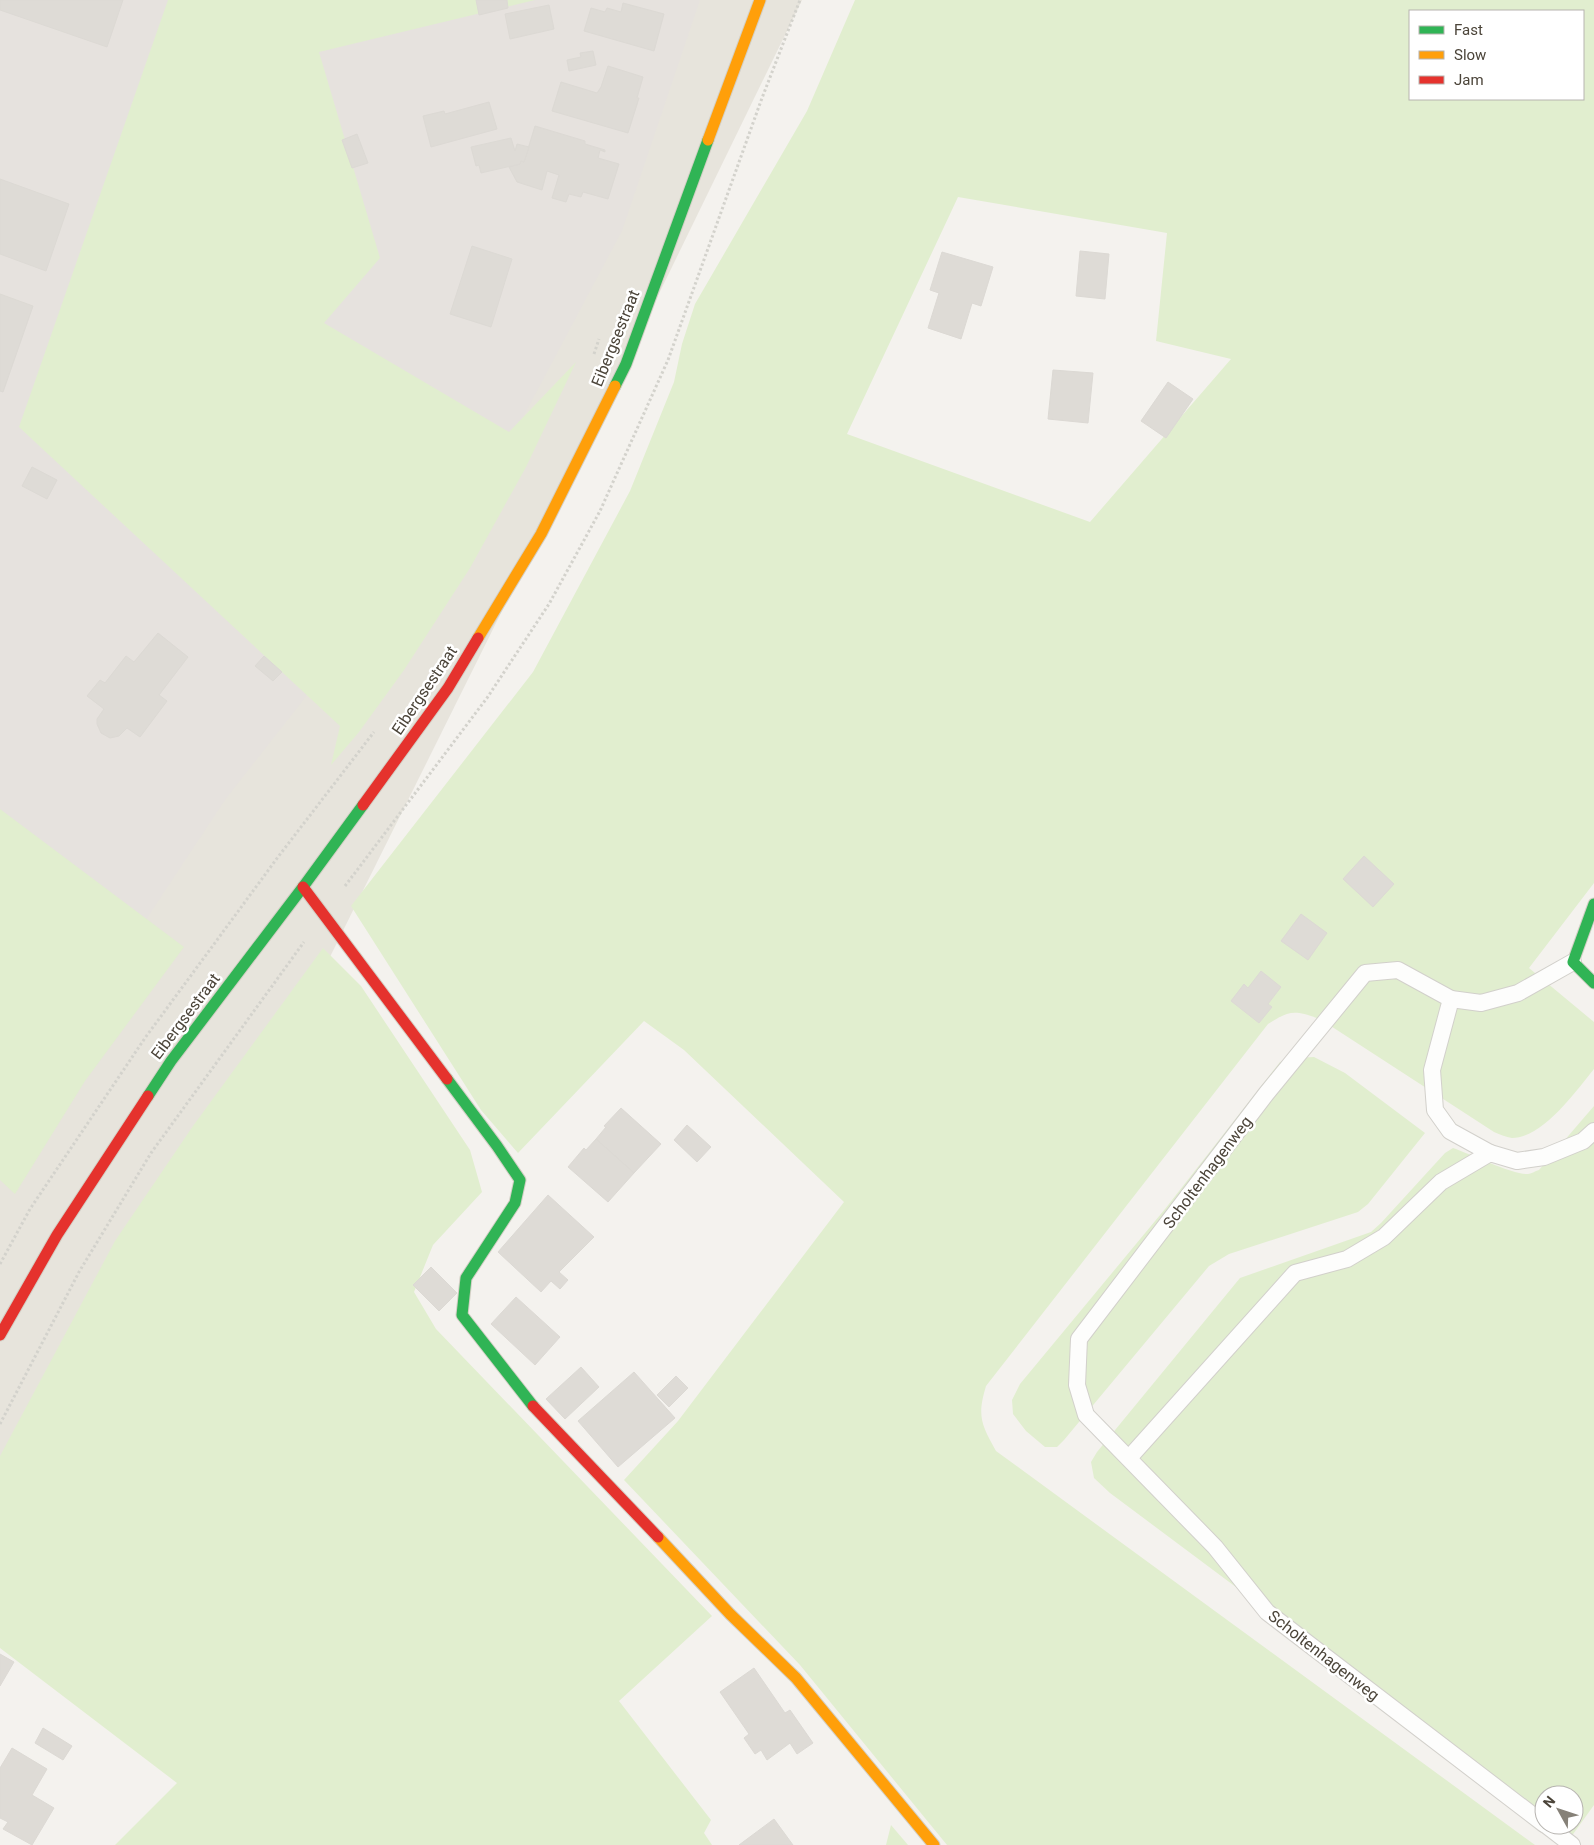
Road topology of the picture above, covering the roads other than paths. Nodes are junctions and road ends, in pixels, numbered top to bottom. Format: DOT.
graph roads {
  1 [pos="760,0"];
  2 [pos="302,887"];
  3 [pos="1594,904"];
  4 [pos="1573,962"];
  5 [pos="1594,983"];
  6 [pos="1451,999"];
  7 [pos="1594,1131"];
  8 [pos="1490,1153"];
  9 [pos="0,1335"];
  10 [pos="1129,1458"];
  11 [pos="1534,1816"];
  12 [pos="1559,1835"];
  13 [pos="934,1845"];
  14 [pos="1572,1845"];
  1 -- 2 [label="main road, Eibergsestraat"];
  2 -- 9 [label="main road, Eibergsestraat"];
  2 -- 13 [label="main road"];
  3 -- 4 [label="main road"];
  4 -- 5 [label="main road"];
  4 -- 6 [label="lane, Scholtenhagenweg"];
  6 -- 8 [label="lane"];
  6 -- 10 [label="lane, Scholtenhagenweg"];
  7 -- 8 [label="lane"];
  8 -- 10 [label="lane"];
  10 -- 11 [label="lane, Scholtenhagenweg"];
  12 -- 14 [label="lane, Scholtenhagenweg"];
}
